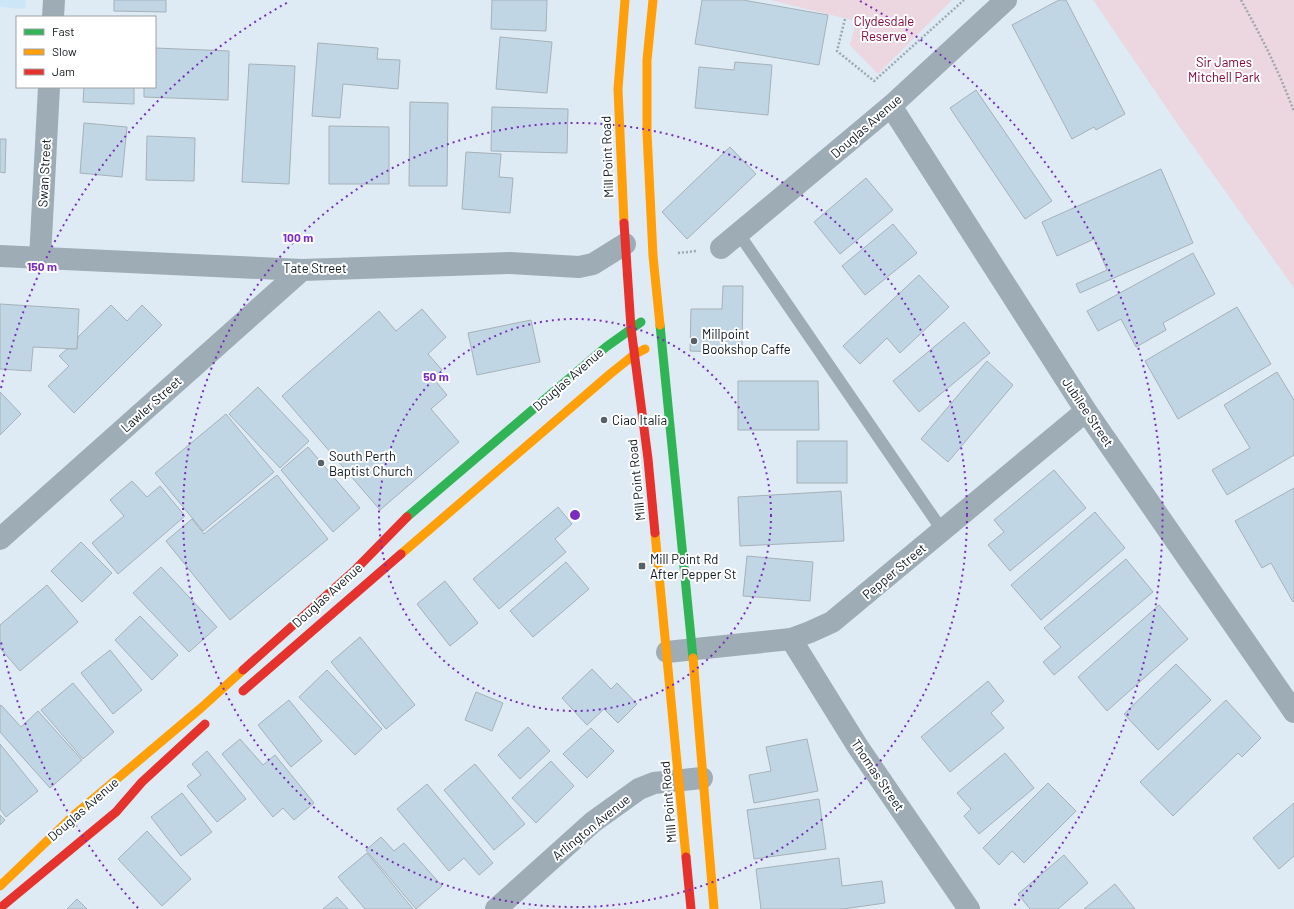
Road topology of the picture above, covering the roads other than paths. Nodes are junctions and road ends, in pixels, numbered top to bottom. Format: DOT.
graph roads {
  1 [pos="54,0"];
  2 [pos="625,0"];
  3 [pos="653,0"];
  4 [pos="1006,0"];
  5 [pos="53,16"];
  6 [pos="49,88"];
  7 [pos="891,106"];
  8 [pos="739,234"];
  9 [pos="625,244"];
  10 [pos="722,248"];
  11 [pos="0,256"];
  12 [pos="40,258"];
  13 [pos="302,270"];
  14 [pos="658,312"];
  15 [pos="631,328"];
  16 [pos="662,340"];
  17 [pos="634,354"];
  18 [pos="1086,411"];
  19 [pos="942,530"];
  20 [pos="0,539"];
  21 [pos="791,639"];
  22 [pos="692,650"];
  23 [pos="667,652"];
  24 [pos="235,698"];
  25 [pos="1294,712"];
  26 [pos="211,719"];
  27 [pos="702,778"];
  28 [pos="679,780"];
  29 [pos="0,886"];
  30 [pos="0,908"];
  31 [pos="496,909"];
  32 [pos="691,909"];
  33 [pos="714,909"];
  34 [pos="969,909"];
  1 -- 5 [label="street"];
  2 -- 9 [label="main road, Mill Point Road"];
  3 -- 14 [label="main road"];
  4 -- 7 [label="street, Douglas Avenue"];
  6 -- 12 [label="street, Swan Street"];
  7 -- 8 [label="street, Douglas Avenue"];
  7 -- 18 [label="street, Jubilee Street"];
  8 -- 10 [label="street, Douglas Avenue"];
  8 -- 19 [label="lane"];
  9 -- 13 [label="street, Tate Street"];
  9 -- 15 [label="main road, Mill Point Road"];
  11 -- 12 [label="street, Tate Street"];
  12 -- 13 [label="street, Tate Street"];
  13 -- 20 [label="street, Lawler Street"];
  14 -- 15 [label="main road, Douglas Avenue"];
  14 -- 16 [label="main road"];
  15 -- 17 [label="main road, Mill Point Road"];
  15 -- 29 [label="main road, Douglas Avenue"];
  16 -- 17 [label="main road, Douglas Avenue"];
  16 -- 22 [label="main road"];
  17 -- 23 [label="main road, Mill Point Road"];
  17 -- 24 [label="main road, Douglas Avenue"];
  18 -- 19 [label="street, Pepper Street"];
  18 -- 25 [label="street, Jubilee Street"];
  19 -- 21 [label="street, Pepper Street"];
  21 -- 22 [label="street, Pepper Street"];
  21 -- 34 [label="street, Thomas Street"];
  22 -- 23 [label="street, Pepper Street"];
  22 -- 27 [label="main road"];
  23 -- 28 [label="main road, Mill Point Road"];
  26 -- 30 [label="main road, Douglas Avenue"];
  27 -- 28 [label="street, Arlington Avenue"];
  27 -- 33 [label="main road"];
  28 -- 31 [label="street, Arlington Avenue"];
  28 -- 32 [label="main road, Mill Point Road"];
}
